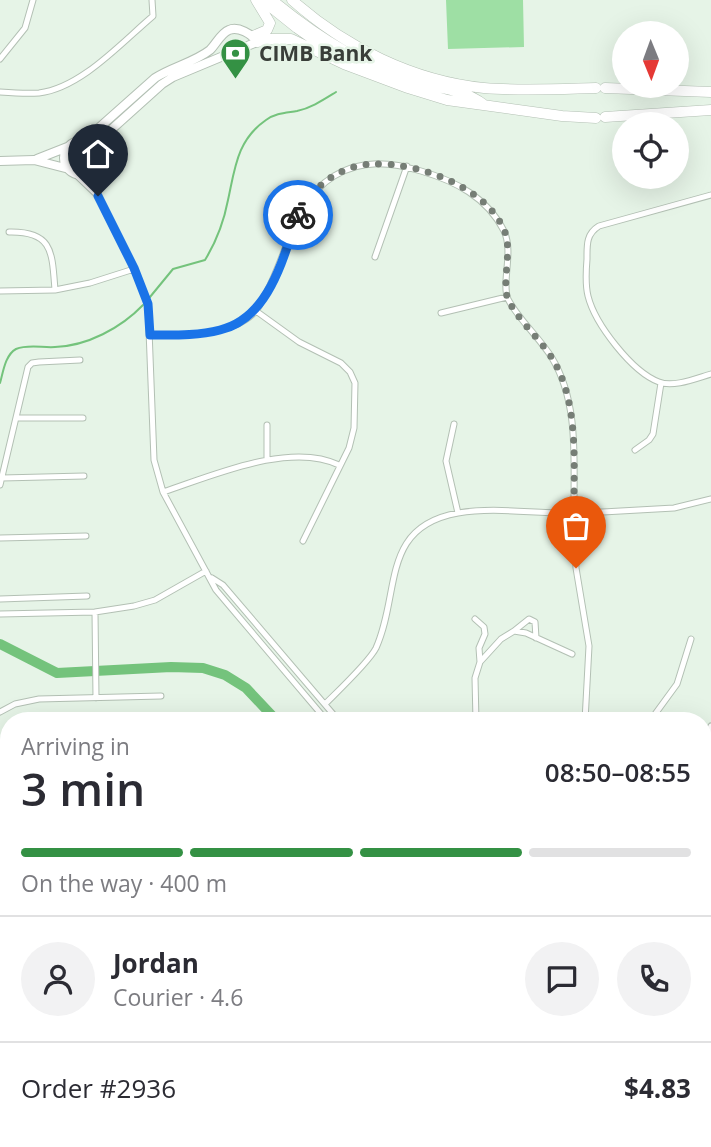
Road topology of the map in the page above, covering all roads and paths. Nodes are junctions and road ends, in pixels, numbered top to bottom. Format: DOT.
graph roads {
  1 [pos="33,0"];
  2 [pos="152,0"];
  3 [pos="259,0"];
  4 [pos="272,0"];
  5 [pos="292,0"];
  6 [pos="303,0"];
  7 [pos="242,31"];
  8 [pos="255,39"];
  9 [pos="350,42"];
  10 [pos="243,47"];
  11 [pos="0,60"];
  12 [pos="370,73"];
  13 [pos="0,92"];
  14 [pos="711,92"];
  15 [pos="483,104"];
  16 [pos="711,110"];
  17 [pos="83,142"];
  18 [pos="69,146"];
  19 [pos="93,146"];
  20 [pos="34,160"];
  21 [pos="0,161"];
  22 [pos="96,166"];
  23 [pos="407,166"];
  24 [pos="72,172"];
  25 [pos="711,195"];
  26 [pos="98,196"];
  27 [pos="9,232"];
  28 [pos="375,257"];
  29 [pos="134,268"];
  30 [pos="55,290"];
  31 [pos="0,291"];
  32 [pos="507,297"];
  33 [pos="256,311"];
  34 [pos="441,313"];
  35 [pos="150,335"];
  36 [pos="80,360"];
  37 [pos="711,374"];
  38 [pos="661,383"];
  39 [pos="17,418"];
  40 [pos="83,418"];
  41 [pos="454,424"];
  42 [pos="267,425"];
  43 [pos="635,450"];
  44 [pos="267,460"];
  45 [pos="340,465"];
  46 [pos="84,476"];
  47 [pos="2,478"];
  48 [pos="0,485"];
  49 [pos="163,492"];
  50 [pos="711,499"];
  51 [pos="574,503"];
  52 [pos="458,513"];
  53 [pos="565,513"];
  54 [pos="585,513"];
  55 [pos="574,522"];
  56 [pos="86,536"];
  57 [pos="0,538"];
  58 [pos="303,541"];
  59 [pos="206,571"];
  60 [pos="212,578"];
  61 [pos="87,596"];
  62 [pos="0,599"];
  63 [pos="95,612"];
  64 [pos="0,614"];
  65 [pos="475,619"];
  66 [pos="514,631"];
  67 [pos="536,638"];
  68 [pos="691,639"];
  69 [pos="572,654"];
  70 [pos="480,662"];
  71 [pos="96,696"];
  72 [pos="161,696"];
  73 [pos="325,704"];
  74 [pos="0,712"];
  75 [pos="319,712"];
  76 [pos="332,712"];
  77 [pos="475,712"];
  78 [pos="585,712"];
  79 [pos="657,712"];
  1 -- 11 [label="street"];
  2 -- 13 [label="street"];
  3 -- 8 [label="highway"];
  3 -- 12 [label="highway"];
  4 -- 15 [label="highway"];
  5 -- 9 [label="highway"];
  6 -- 9 [label="highway"];
  7 -- 8 [label="street"];
  7 -- 10 [label="street"];
  7 -- 17 [label="street"];
  8 -- 10 [label="street"];
  8 -- 12 [label="highway"];
  9 -- 14 [label="highway"];
  10 -- 19 [label="street"];
  12 -- 15 [label="highway"];
  15 -- 16 [label="highway"];
  17 -- 18 [label="street"];
  17 -- 19 [label="street"];
  18 -- 20 [label="street"];
  18 -- 24 [label="street"];
  19 -- 22 [label="street"];
  20 -- 21 [label="street"];
  20 -- 24 [label="street"];
  22 -- 24 [label="street"];
  22 -- 26 [label="street"];
  23 -- 28 [label="street"];
  23 -- 32 [label="street"];
  23 -- 33 [label="street"];
  24 -- 26 [label="street"];
  25 -- 38 [label="street"];
  26 -- 29 [label="street"];
  27 -- 30 [label="street"];
  29 -- 30 [label="street"];
  29 -- 35 [label="street"];
  30 -- 31 [label="street"];
  32 -- 34 [label="street"];
  32 -- 51 [label="street"];
  33 -- 35 [label="street"];
  33 -- 45 [label="street"];
  35 -- 49 [label="street"];
  36 -- 39 [label="street"];
  37 -- 38 [label="street"];
  38 -- 43 [label="street"];
  39 -- 40 [label="street"];
  39 -- 47 [label="street"];
  41 -- 52 [label="street"];
  42 -- 44 [label="street"];
  44 -- 45 [label="street"];
  44 -- 49 [label="street"];
  45 -- 58 [label="street"];
  46 -- 47 [label="street"];
  47 -- 48 [label="street"];
  49 -- 59 [label="street"];
  50 -- 54 [label="street"];
  51 -- 53 [label="street"];
  51 -- 54 [label="street"];
  52 -- 53 [label="street"];
  52 -- 73 [label="street"];
  53 -- 55 [label="street"];
  54 -- 55 [label="street"];
  55 -- 78 [label="street"];
  56 -- 57 [label="street"];
  59 -- 60 [label="street"];
  59 -- 63 [label="street"];
  60 -- 73 [label="street"];
  60 -- 75 [label="street"];
  61 -- 62 [label="street"];
  63 -- 64 [label="street"];
  63 -- 71 [label="street"];
  65 -- 70 [label="street"];
  66 -- 67 [label="street"];
  66 -- 67 [label="street"];
  66 -- 70 [label="street"];
  67 -- 69 [label="street"];
  68 -- 79 [label="street"];
  70 -- 77 [label="street"];
  71 -- 72 [label="street"];
  71 -- 74 [label="street"];
  73 -- 76 [label="street"];
}
